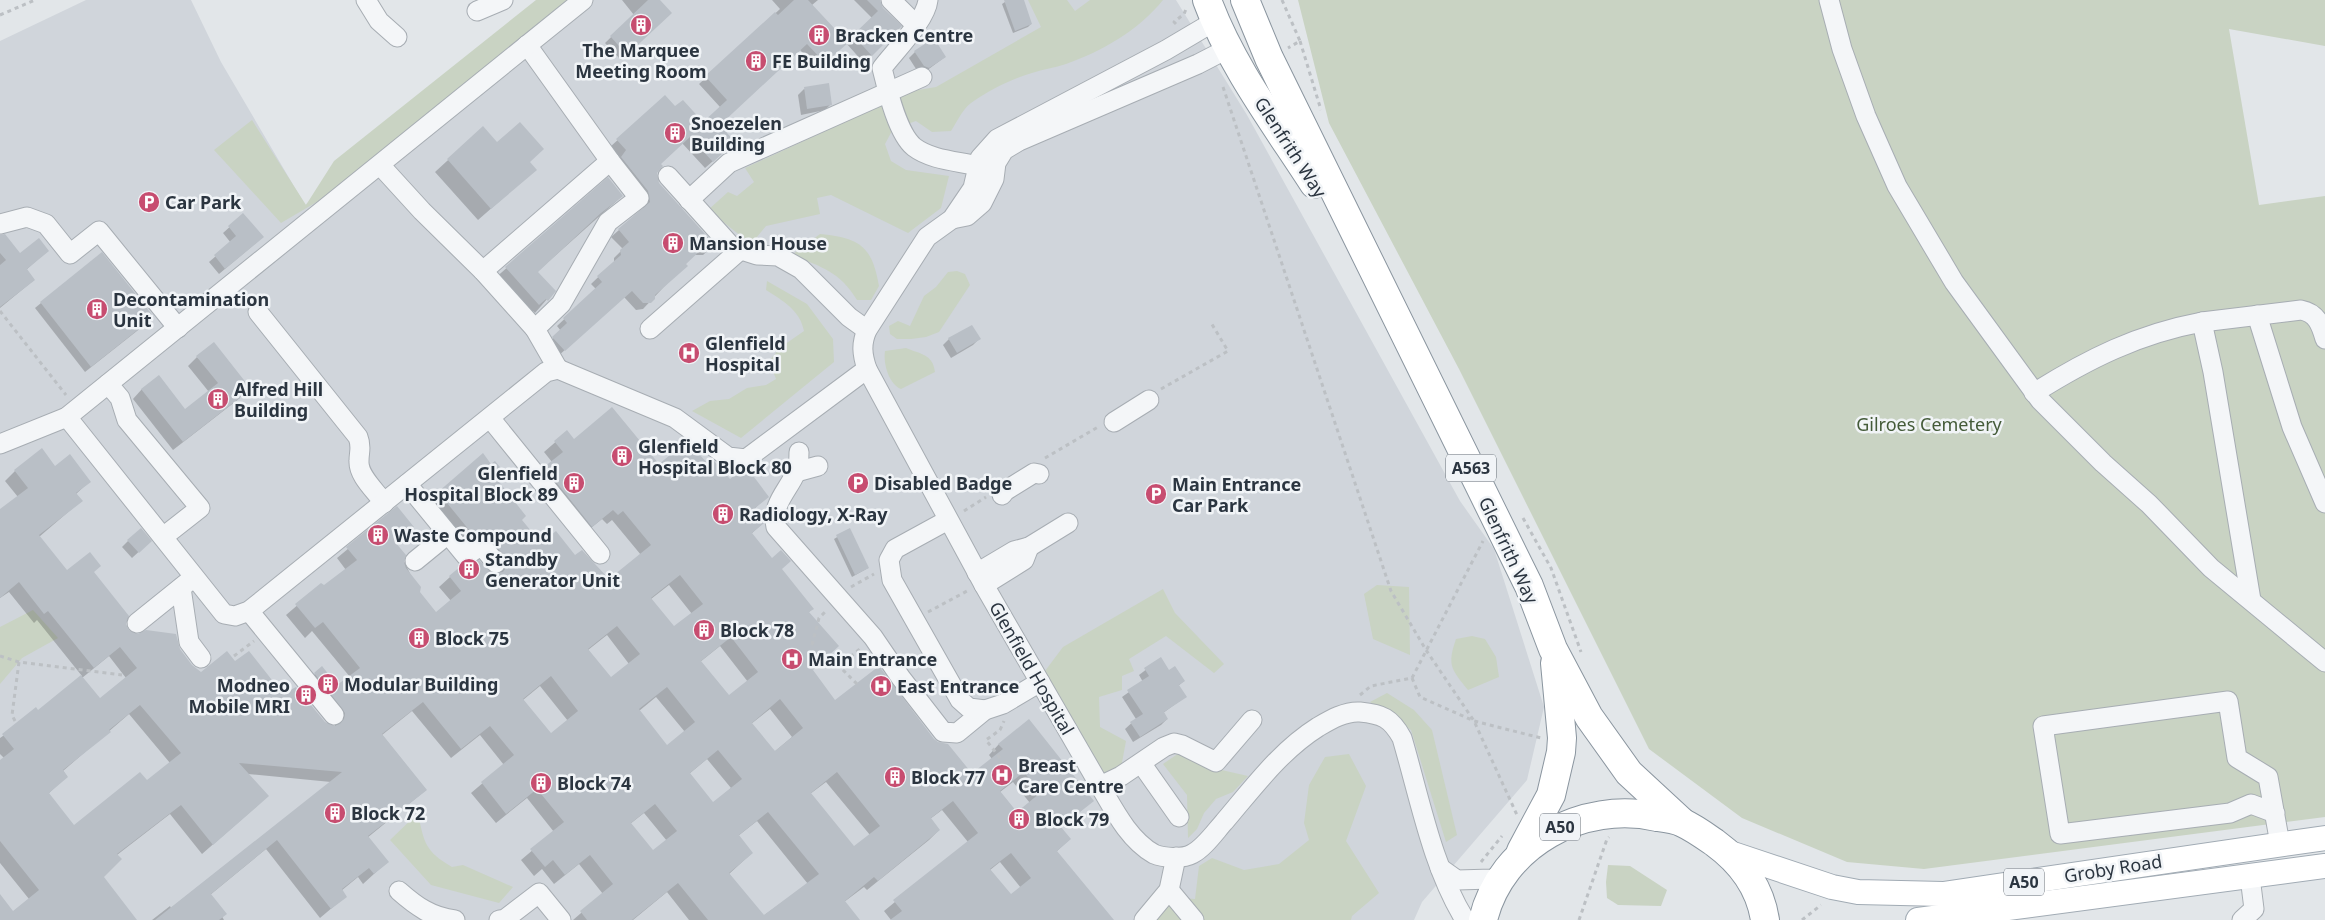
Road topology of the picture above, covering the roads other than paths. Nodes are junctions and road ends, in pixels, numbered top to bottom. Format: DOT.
graph roads {
  1 [pos="366,0"];
  2 [pos="503,0"];
  3 [pos="583,0"];
  4 [pos="891,0"];
  5 [pos="928,0"];
  6 [pos="1830,0"];
  7 [pos="477,11"];
  8 [pos="1226,15"];
  9 [pos="916,25"];
  10 [pos="397,37"];
  11 [pos="527,45"];
  12 [pos="922,77"];
  13 [pos="888,92"];
  14 [pos="610,161"];
  15 [pos="380,165"];
  16 [pos="978,166"];
  17 [pos="668,176"];
  18 [pos="689,200"];
  19 [pos="952,220"];
  20 [pos="0,224"];
  21 [pos="740,250"];
  22 [pos="483,271"];
  23 [pos="1383,290"];
  24 [pos="258,312"];
  25 [pos="2257,314"];
  26 [pos="2202,322"];
  27 [pos="178,328"];
  28 [pos="535,329"];
  29 [pos="650,329"];
  30 [pos="867,330"];
  31 [pos="2325,339"];
  32 [pos="558,369"];
  33 [pos="867,369"];
  34 [pos="108,384"];
  35 [pos="2034,393"];
  36 [pos="1149,400"];
  37 [pos="72,413"];
  38 [pos="490,418"];
  39 [pos="1114,422"];
  40 [pos="0,444"];
  41 [pos="799,452"];
  42 [pos="818,466"];
  43 [pos="796,472"];
  44 [pos="1039,474"];
  45 [pos="407,484"];
  46 [pos="1002,495"];
  47 [pos="384,503"];
  48 [pos="2325,504"];
  49 [pos="948,520"];
  50 [pos="1068,523"];
  51 [pos="448,534"];
  52 [pos="163,538"];
  53 [pos="600,554"];
  54 [pos="415,562"];
  55 [pos="496,563"];
  56 [pos="980,579"];
  57 [pos="188,582"];
  58 [pos="2250,600"];
  59 [pos="249,612"];
  60 [pos="137,623"];
  61 [pos="1553,649"];
  62 [pos="2321,651"];
  63 [pos="201,658"];
  64 [pos="1040,682"];
  65 [pos="334,715"];
  66 [pos="992,715"];
  67 [pos="1252,720"];
  68 [pos="1141,763"];
  69 [pos="1100,786"];
  70 [pos="2275,813"];
  71 [pos="1179,817"];
  72 [pos="1682,822"];
  73 [pos="2325,838"];
  74 [pos="2280,844"];
  75 [pos="1727,852"];
  76 [pos="1176,857"];
  77 [pos="1510,866"];
  78 [pos="2325,866"];
  79 [pos="1440,868"];
  80 [pos="2250,877"];
  81 [pos="1169,890"];
  82 [pos="399,891"];
  83 [pos="455,920"];
  84 [pos="499,920"];
  85 [pos="561,920"];
  86 [pos="1144,920"];
  87 [pos="1194,920"];
  88 [pos="1465,920"];
  89 [pos="1483,920"];
  90 [pos="1765,920"];
  91 [pos="1918,920"];
  92 [pos="2242,920"];
  1 -- 10 [label="street"];
  2 -- 7 [label="street"];
  3 -- 11 [label="street"];
  4 -- 9 [label="street"];
  5 -- 9 [label="street"];
  6 -- 35 [label="street"];
  8 -- 16 [label="street"];
  8 -- 19 [label="street"];
  8 -- 23 [label="highway, Glenfrith Way / A563"];
  8 -- 23 [label="highway, Glenfrith Way / A563"];
  9 -- 13 [label="street"];
  11 -- 14 [label="street"];
  11 -- 15 [label="street"];
  12 -- 13 [label="street"];
  13 -- 16 [label="street"];
  13 -- 18 [label="street"];
  14 -- 22 [label="street"];
  14 -- 28 [label="street"];
  15 -- 22 [label="street"];
  15 -- 27 [label="street"];
  16 -- 19 [label="street"];
  17 -- 18 [label="street"];
  18 -- 21 [label="street"];
  19 -- 30 [label="street"];
  20 -- 27 [label="street"];
  21 -- 29 [label="street"];
  21 -- 30 [label="street"];
  22 -- 28 [label="street"];
  23 -- 61 [label="highway, Glenfrith Way / A563"];
  24 -- 47 [label="street"];
  25 -- 26 [label="street"];
  25 -- 31 [label="street"];
  25 -- 48 [label="street"];
  26 -- 35 [label="street"];
  26 -- 58 [label="street"];
  27 -- 34 [label="street"];
  28 -- 32 [label="street"];
  30 -- 33 [label="street, Glenfield Hospital"];
  32 -- 33 [label="street"];
  32 -- 38 [label="street"];
  33 -- 49 [label="street, Glenfield Hospital"];
  34 -- 37 [label="street"];
  34 -- 52 [label="street"];
  35 -- 58 [label="street"];
  36 -- 39 [label="street"];
  37 -- 40 [label="street"];
  37 -- 52 [label="street"];
  38 -- 45 [label="street"];
  38 -- 53 [label="street"];
  41 -- 43 [label="street"];
  42 -- 43 [label="street"];
  43 -- 66 [label="street"];
  44 -- 46 [label="street"];
  45 -- 47 [label="street"];
  45 -- 51 [label="street"];
  47 -- 59 [label="street"];
  49 -- 56 [label="street, Glenfield Hospital"];
  49 -- 66 [label="street"];
  50 -- 56 [label="street"];
  51 -- 54 [label="street"];
  51 -- 55 [label="street"];
  52 -- 57 [label="street"];
  56 -- 64 [label="street, Glenfield Hospital"];
  57 -- 59 [label="street"];
  57 -- 60 [label="street"];
  57 -- 63 [label="street"];
  58 -- 62 [label="street"];
  59 -- 65 [label="street"];
  61 -- 72 [label="highway, Glenfrith Way / A563"];
  61 -- 77 [label="highway, Glenfrith Way / A563"];
  64 -- 66 [label="street"];
  64 -- 69 [label="street, Glenfield Hospital"];
  67 -- 68 [label="street"];
  68 -- 69 [label="street"];
  68 -- 71 [label="street"];
  69 -- 76 [label="street, Glenfield Hospital"];
  70 -- 70 [label="street"];
  70 -- 74 [label="street"];
  72 -- 75 [label="highway, A50"];
  72 -- 77 [label="highway, A50"];
  73 -- 74 [label="main road, Groby Road / A50"];
  74 -- 75 [label="main road, Groby Road / A50"];
  75 -- 90 [label="highway, A50"];
  76 -- 79 [label="street"];
  76 -- 81 [label="street"];
  77 -- 79 [label="street"];
  77 -- 89 [label="highway, A50"];
  78 -- 80 [label="main road, Groby Road / A50"];
  79 -- 88 [label="street"];
  80 -- 91 [label="main road, Groby Road / A50"];
  80 -- 92 [label="street"];
  81 -- 86 [label="street"];
  81 -- 87 [label="street"];
  82 -- 83 [label="street"];
  84 -- 85 [label="street"];
}
